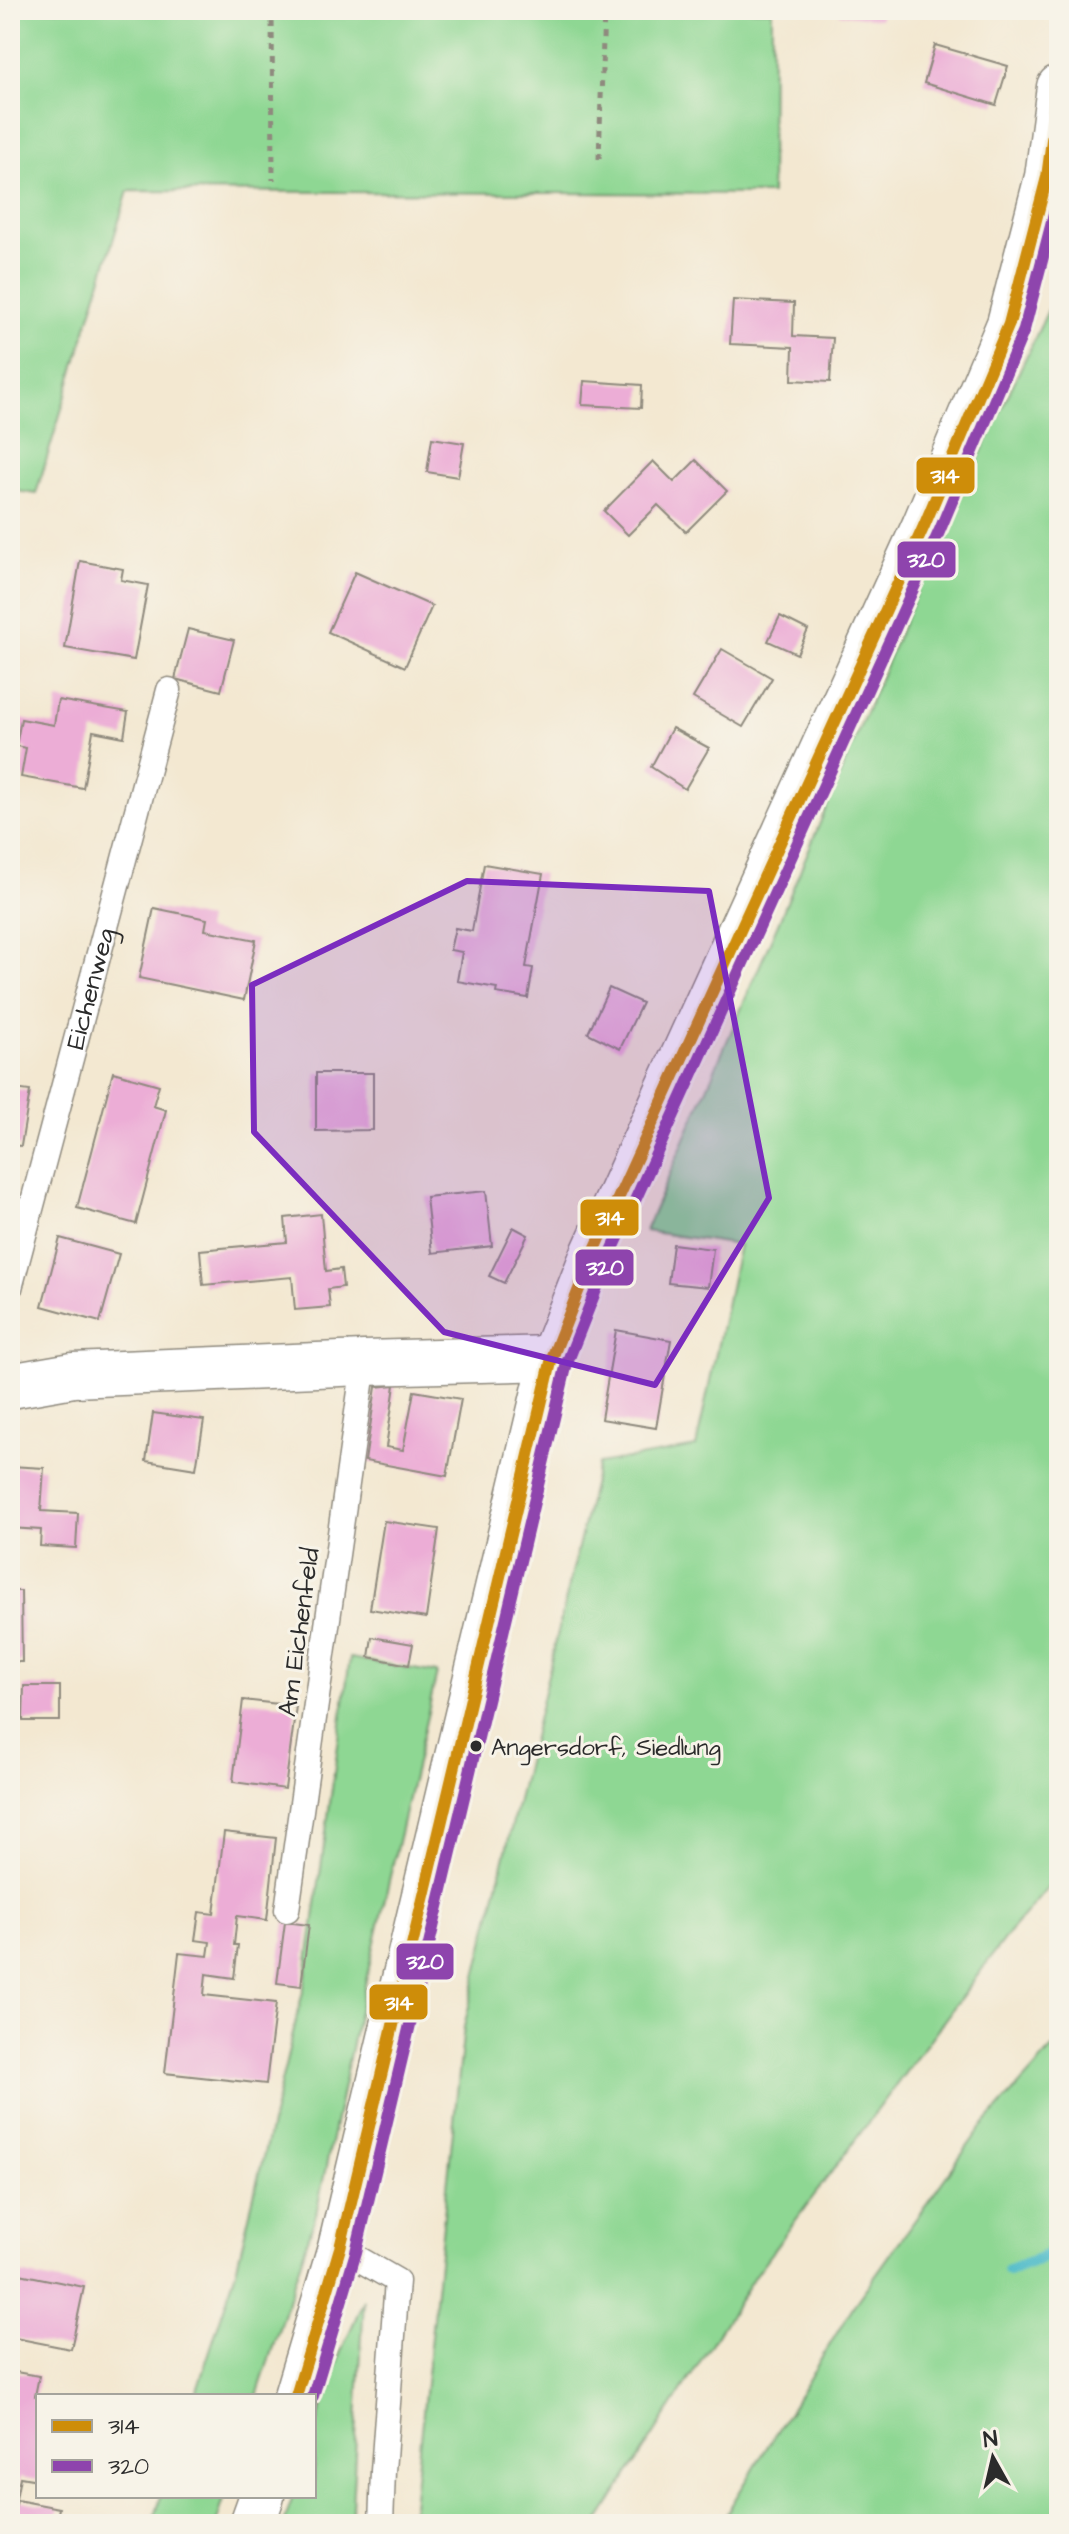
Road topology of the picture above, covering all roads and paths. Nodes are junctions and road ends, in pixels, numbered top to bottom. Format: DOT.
graph roads {
  1 [pos="272,10"];
  2 [pos="604,10"];
  3 [pos="1059,87"];
  4 [pos="599,159"];
  5 [pos="273,180"];
  6 [pos="169,690"];
  7 [pos="10,1288"];
  8 [pos="552,1358"];
  9 [pos="364,1363"];
  10 [pos="10,1386"];
  11 [pos="287,1910"];
  12 [pos="340,2248"];
  13 [pos="297,2394"];
  14 [pos="261,2498"];
  15 [pos="252,2524"];
  16 [pos="381,2524"];
  1 -- 5 [label="path"];
  2 -- 4 [label="path"];
  3 -- 8 [label="main road"];
  6 -- 7 [label="lane, Eichenweg"];
  8 -- 9 [label="main road"];
  8 -- 12 [label="main road"];
  9 -- 10 [label="main road"];
  9 -- 11 [label="lane, Am Eichenfeld"];
  12 -- 13 [label="main road"];
  12 -- 16 [label="lane"];
  14 -- 15 [label="main road"];
}
